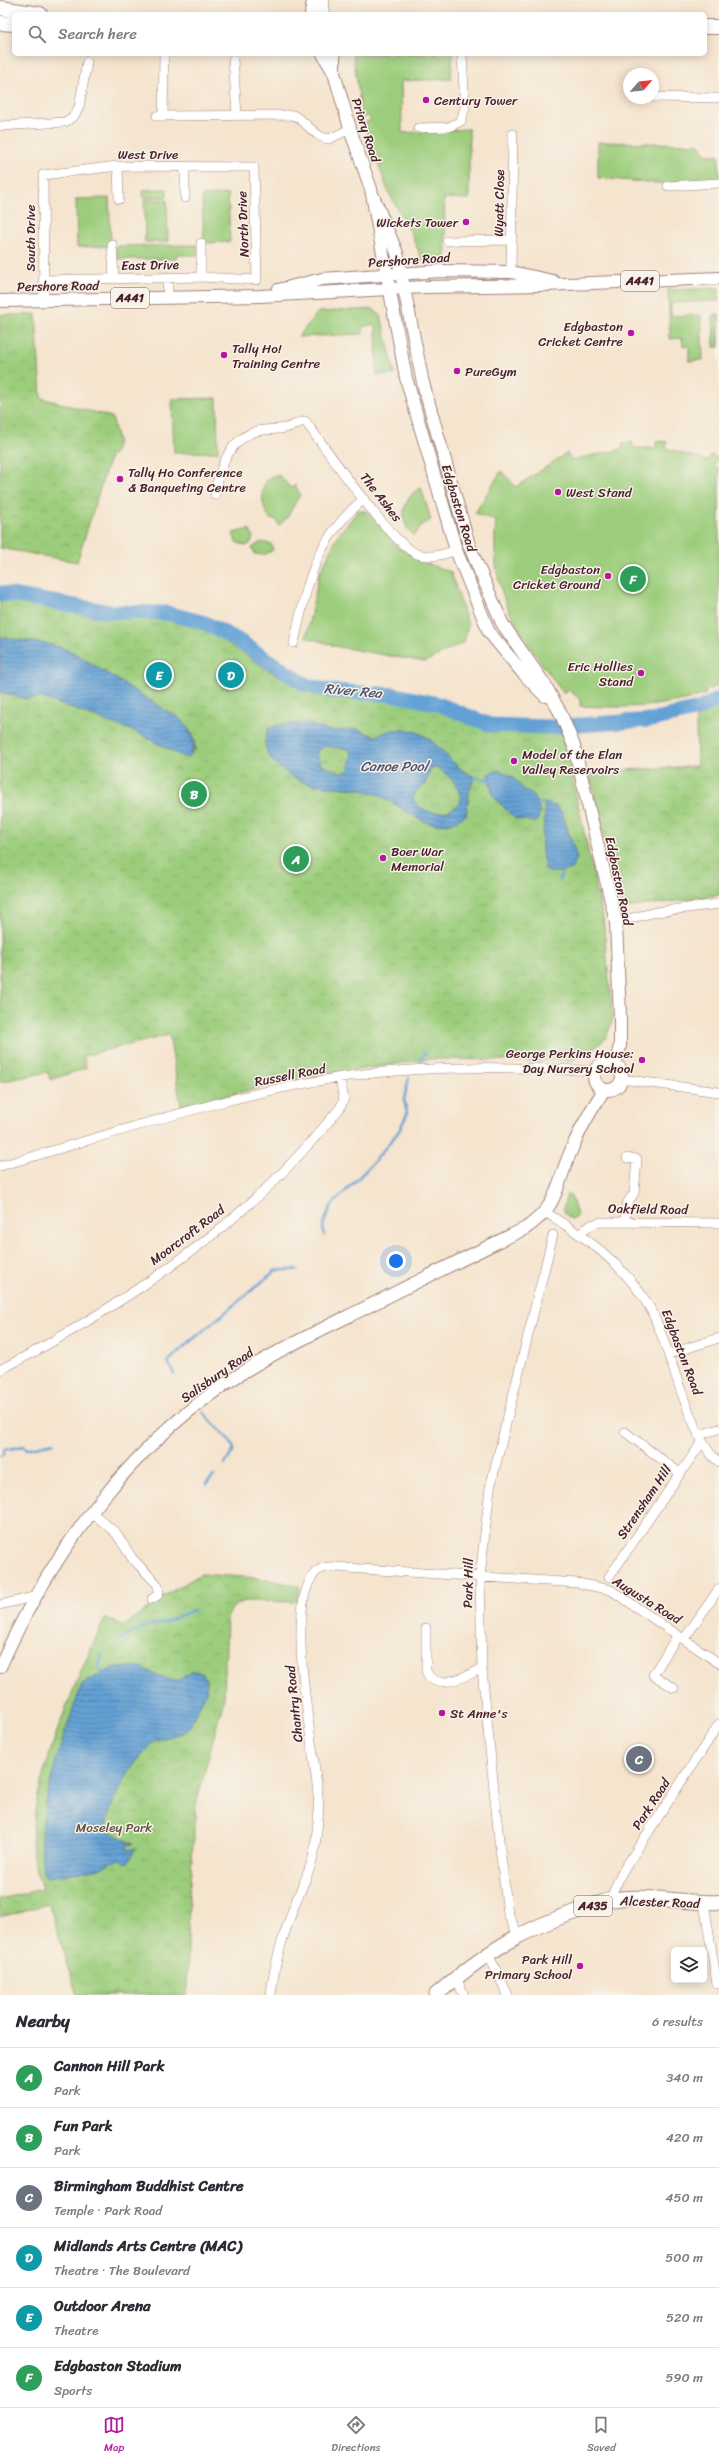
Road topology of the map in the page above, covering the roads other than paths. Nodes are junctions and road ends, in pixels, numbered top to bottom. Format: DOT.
graph roads {
  1 [pos="313,0"];
  2 [pos="322,0"];
  3 [pos="0,8"];
  4 [pos="27,12"];
  5 [pos="312,12"];
  6 [pos="323,12"];
  7 [pos="0,23"];
  8 [pos="12,24"];
  9 [pos="707,26"];
  10 [pos="719,27"];
  11 [pos="164,56"];
  12 [pos="324,56"];
  13 [pos="334,56"];
  14 [pos="462,56"];
  15 [pos="233,59"];
  16 [pos="87,62"];
  17 [pos="334,73"];
  18 [pos="659,97"];
  19 [pos="719,98"];
  20 [pos="237,114"];
  21 [pos="0,126"];
  22 [pos="418,128"];
  23 [pos="350,129"];
  24 [pos="514,134"];
  25 [pos="118,166"];
  26 [pos="185,167"];
  27 [pos="254,167"];
  28 [pos="43,175"];
  29 [pos="719,183"];
  30 [pos="668,186"];
  31 [pos="373,196"];
  32 [pos="185,198"];
  33 [pos="119,199"];
  34 [pos="512,240"];
  35 [pos="447,241"];
  36 [pos="201,243"];
  37 [pos="112,244"];
  38 [pos="511,272"];
  39 [pos="401,273"];
  40 [pos="386,275"];
  41 [pos="167,277"];
  42 [pos="201,277"];
  43 [pos="114,278"];
  44 [pos="719,278"];
  45 [pos="43,280"];
  46 [pos="257,280"];
  47 [pos="560,284"];
  48 [pos="403,289"];
  49 [pos="389,290"];
  50 [pos="260,296"];
  51 [pos="168,297"];
  52 [pos="44,300"];
  53 [pos="0,301"];
  54 [pos="445,464"];
  55 [pos="431,468"];
  56 [pos="215,494"];
  57 [pos="364,499"];
  58 [pos="469,545"];
  59 [pos="456,550"];
  60 [pos="502,623"];
  61 [pos="489,632"];
  62 [pos="294,643"];
  63 [pos="559,711"];
  64 [pos="719,904"];
  65 [pos="616,922"];
  66 [pos="615,1064"];
  67 [pos="595,1071"];
  68 [pos="340,1079"];
  69 [pos="622,1079"];
  70 [pos="604,1090"];
  71 [pos="719,1092"];
  72 [pos="627,1158"];
  73 [pos="0,1166"];
  74 [pos="545,1212"];
  75 [pos="625,1222"];
  76 [pos="719,1223"];
  77 [pos="581,1233"];
  78 [pos="553,1235"];
  79 [pos="719,1338"];
  80 [pos="669,1354"];
  81 [pos="0,1370"];
  82 [pos="719,1429"];
  83 [pos="625,1432"];
  84 [pos="700,1438"];
  85 [pos="719,1462"];
  86 [pos="680,1473"];
  87 [pos="92,1512"];
  88 [pos="480,1577"];
  89 [pos="609,1577"];
  90 [pos="719,1589"];
  91 [pos="37,1596"];
  92 [pos="152,1599"];
  93 [pos="0,1605"];
  94 [pos="426,1628"];
  95 [pos="681,1637"];
  96 [pos="719,1663"];
  97 [pos="0,1667"];
  98 [pos="482,1669"];
  99 [pos="674,1688"];
  100 [pos="719,1724"];
  101 [pos="610,1900"];
  102 [pos="719,1902"];
  103 [pos="704,1903"];
  104 [pos="518,1935"];
  105 [pos="488,1954"];
  106 [pos="456,1978"];
  107 [pos="717,1984"];
  108 [pos="271,1995"];
  109 [pos="436,1995"];
  110 [pos="464,1995"];
  111 [pos="508,1995"];
  1 -- 5 [label="main road"];
  2 -- 6 [label="main road"];
  3 -- 4 [label="highway"];
  7 -- 8 [label="highway"];
  9 -- 10 [label="highway"];
  11 -- 20 [label="street"];
  12 -- 17 [label="main road, Priory Road"];
  13 -- 17 [label="main road, Priory Road"];
  14 -- 22 [label="street"];
  15 -- 20 [label="street"];
  16 -- 21 [label="street"];
  17 -- 23 [label="main road, Priory Road"];
  18 -- 19 [label="street"];
  20 -- 23 [label="street"];
  23 -- 31 [label="main road, Priory Road"];
  24 -- 34 [label="street, Wyatt Close"];
  25 -- 26 [label="street, West Drive"];
  25 -- 28 [label="street, West Drive"];
  25 -- 33 [label="street"];
  26 -- 27 [label="street, West Drive"];
  26 -- 32 [label="street"];
  27 -- 46 [label="street, North Drive"];
  28 -- 45 [label="street, South Drive"];
  29 -- 30 [label="street"];
  31 -- 39 [label="main road, Priory Road"];
  31 -- 40 [label="main road, Priory Road"];
  34 -- 35 [label="street"];
  34 -- 38 [label="street, Wyatt Close"];
  36 -- 42 [label="street"];
  37 -- 43 [label="street"];
  38 -- 39 [label="main road, Pershore Road / A441"];
  38 -- 47 [label="main road, Pershore Road / A441"];
  39 -- 40 [label="main road, Pershore Road / A441"];
  39 -- 48 [label="main road, Priory Road"];
  40 -- 49 [label="main road, Priory Road"];
  40 -- 50 [label="main road, Pershore Road / A441"];
  41 -- 42 [label="street, East Drive"];
  41 -- 43 [label="street, East Drive"];
  41 -- 51 [label="street"];
  42 -- 46 [label="street, East Drive"];
  43 -- 45 [label="street, East Drive"];
  44 -- 47 [label="main road, Pershore Road / A441"];
  45 -- 52 [label="street, South Drive"];
  47 -- 48 [label="main road, Pershore Road / A441"];
  48 -- 49 [label="main road, Pershore Road / A441"];
  48 -- 54 [label="main road, Edgbaston Road"];
  49 -- 50 [label="main road, Pershore Road / A441"];
  49 -- 55 [label="main road, Edgbaston Road"];
  50 -- 51 [label="main road, Pershore Road / A441"];
  51 -- 52 [label="main road, Pershore Road / A441"];
  52 -- 53 [label="main road, Pershore Road / A441"];
  54 -- 55 [label="main road"];
  54 -- 58 [label="main road, Edgbaston Road"];
  55 -- 59 [label="main road, Edgbaston Road"];
  56 -- 57 [label="street, The Ashes"];
  57 -- 59 [label="street, The Ashes"];
  57 -- 62 [label="street"];
  58 -- 59 [label="main road"];
  58 -- 60 [label="main road, Edgbaston Road"];
  59 -- 61 [label="main road, Edgbaston Road"];
  60 -- 61 [label="main road"];
  60 -- 63 [label="main road, Edgbaston Road"];
  61 -- 63 [label="main road, Edgbaston Road"];
  63 -- 65 [label="main road, Edgbaston Road"];
  64 -- 65 [label="street"];
  65 -- 66 [label="main road, Edgbaston Road"];
  66 -- 67 [label="main road"];
  66 -- 69 [label="main road"];
  67 -- 68 [label="street, Russell Road"];
  67 -- 70 [label="main road"];
  68 -- 73 [label="street, Russell Road"];
  68 -- 81 [label="street, Moorcroft Road"];
  69 -- 70 [label="main road"];
  69 -- 71 [label="street"];
  70 -- 74 [label="main road"];
  72 -- 75 [label="street"];
  74 -- 77 [label="street, Edgbaston Road"];
  74 -- 87 [label="main road, Salisbury Road"];
  75 -- 76 [label="street, Oakfield Road"];
  75 -- 77 [label="street, Oakfield Road"];
  77 -- 80 [label="street, Edgbaston Road"];
  78 -- 88 [label="street, Park Hill"];
  79 -- 80 [label="street"];
  80 -- 84 [label="street, Edgbaston Road"];
  82 -- 84 [label="street"];
  83 -- 86 [label="street"];
  84 -- 85 [label="street, Edgbaston Road"];
  84 -- 86 [label="street, Strensham Hill"];
  86 -- 89 [label="street, Strensham Hill"];
  87 -- 91 [label="main road, Salisbury Road"];
  87 -- 92 [label="street"];
  88 -- 95 [label="street, Augusta Road"];
  88 -- 98 [label="street, Park Hill"];
  88 -- 108 [label="street, Chantry Road"];
  90 -- 95 [label="street"];
  91 -- 93 [label="street"];
  91 -- 97 [label="main road, Salisbury Road"];
  94 -- 98 [label="street"];
  95 -- 96 [label="street, Augusta Road"];
  95 -- 99 [label="street"];
  98 -- 104 [label="street, Park Hill"];
  100 -- 101 [label="street, Park Road"];
  101 -- 103 [label="highway, Alcester Road / A435"];
  101 -- 104 [label="highway, Alcester Road / A435"];
  102 -- 103 [label="highway, Alcester Road / A435"];
  103 -- 107 [label="street"];
  104 -- 105 [label="highway, Alcester Road / A435"];
  105 -- 106 [label="highway, Alcester Road / A435"];
  105 -- 111 [label="street"];
  106 -- 109 [label="highway, Alcester Road / A435"];
  106 -- 110 [label="street"];
}
